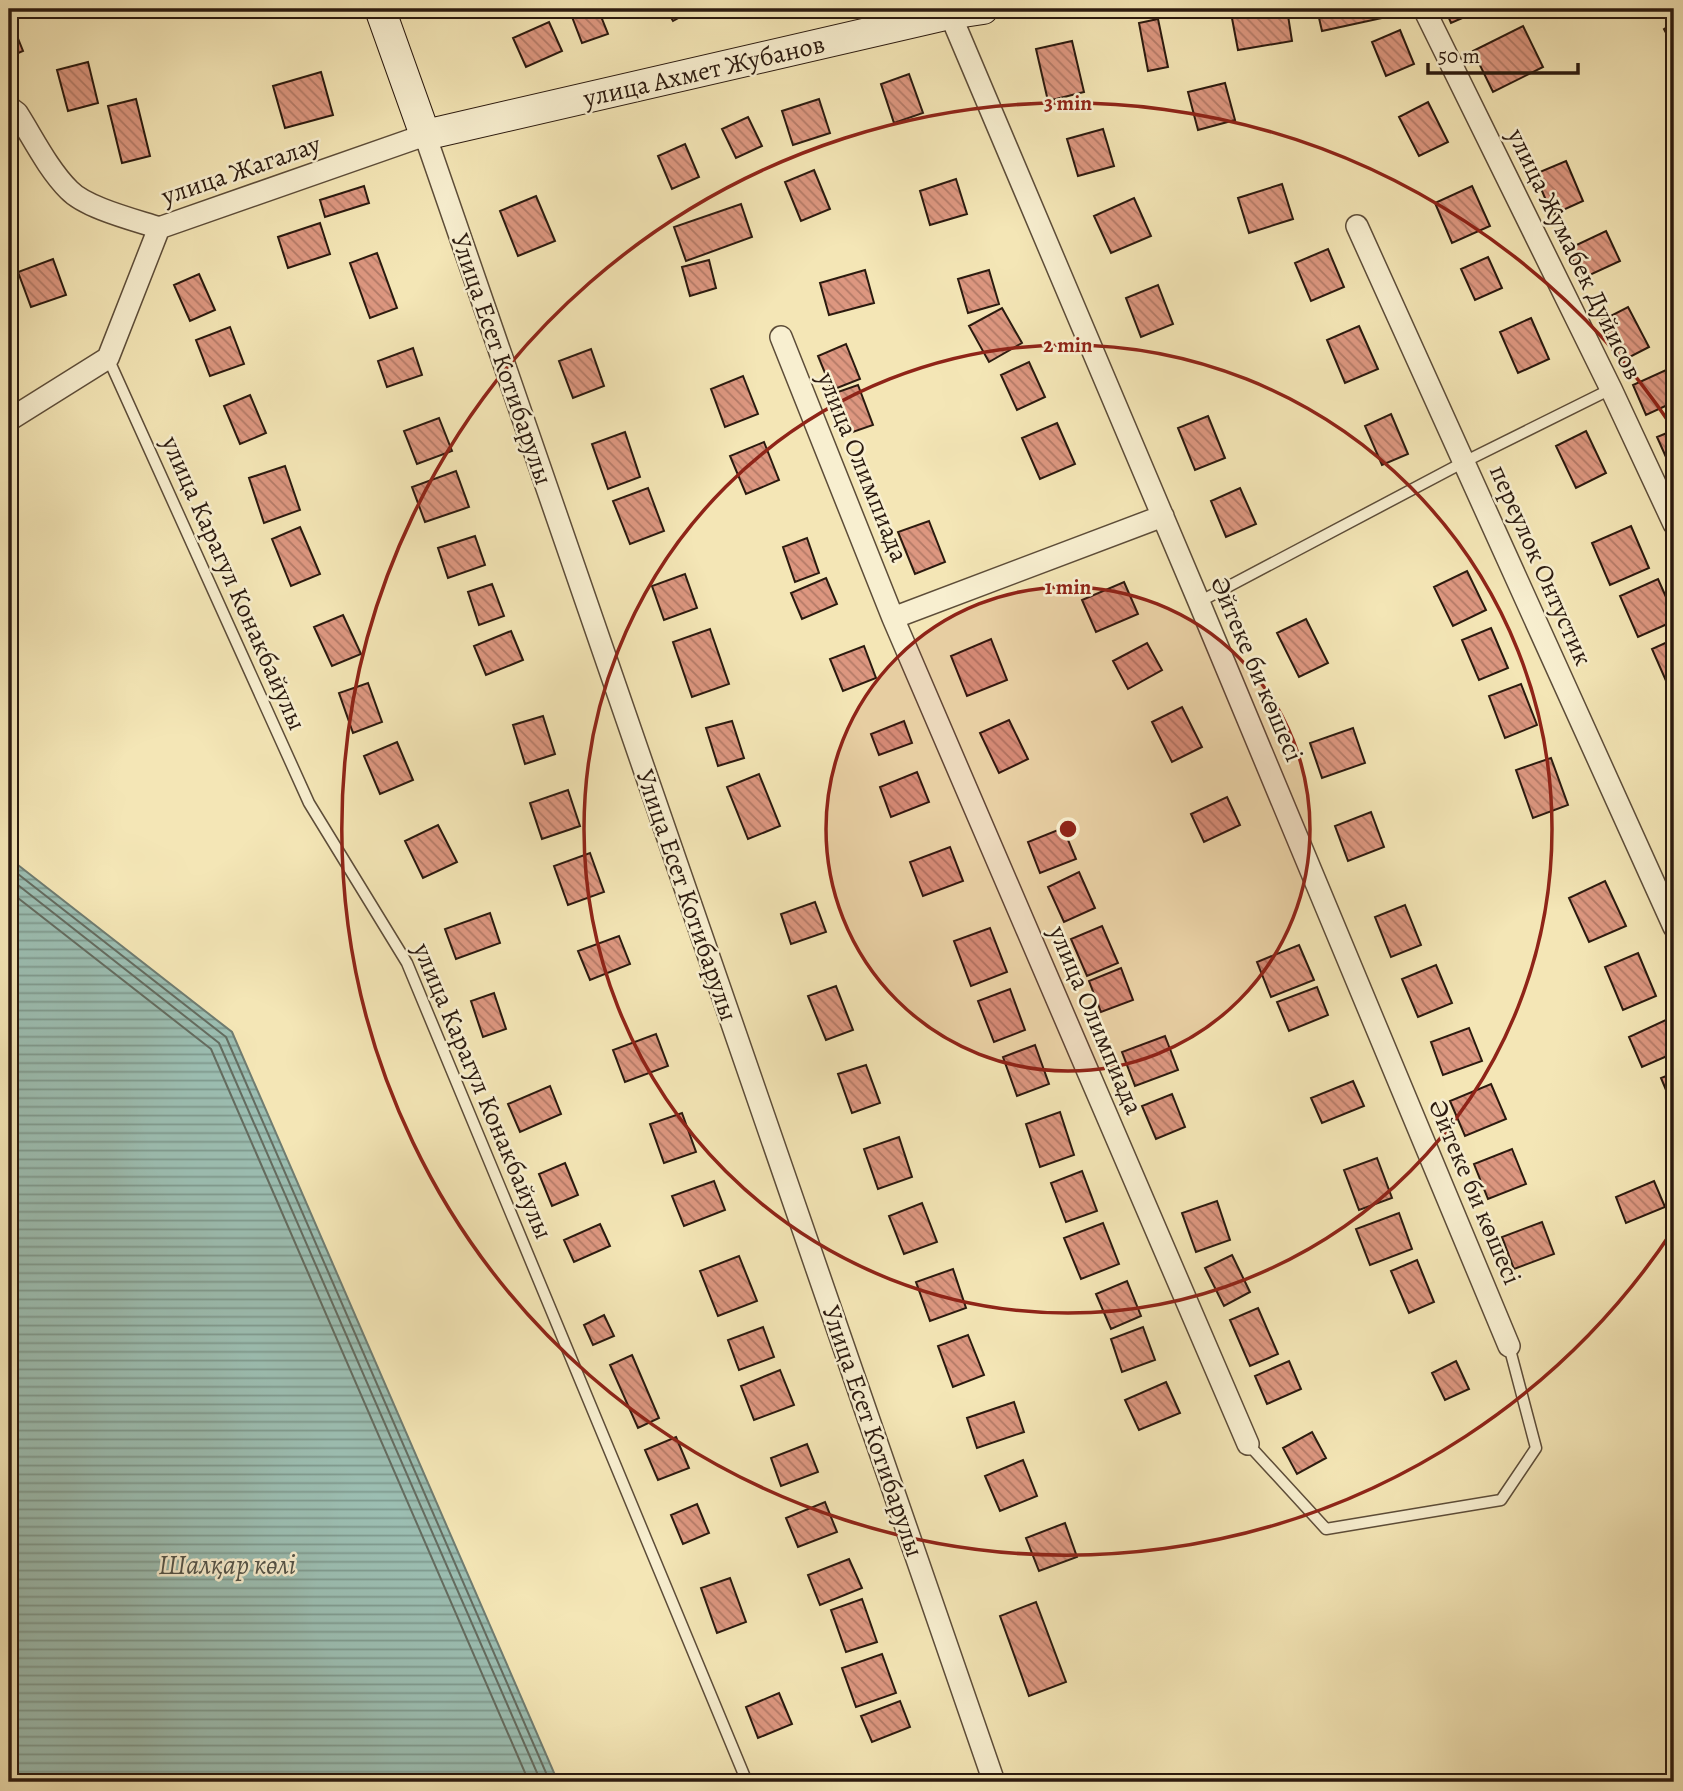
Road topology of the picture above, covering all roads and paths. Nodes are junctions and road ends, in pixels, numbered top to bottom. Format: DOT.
graph roads {
  1 [pos="380,9"];
  2 [pos="983,9"];
  3 [pos="1424,9"];
  4 [pos="949,11"];
  5 [pos="9,107"];
  6 [pos="425,135"];
  7 [pos="1357,226"];
  8 [pos="159,228"];
  9 [pos="781,337"];
  10 [pos="108,358"];
  11 [pos="1611,389"];
  12 [pos="9,420"];
  13 [pos="1464,462"];
  14 [pos="1163,516"];
  15 [pos="1674,524"];
  16 [pos="1199,602"];
  17 [pos="893,618"];
  18 [pos="1674,927"];
  19 [pos="1509,1346"];
  20 [pos="1248,1444"];
  21 [pos="747,1782"];
  22 [pos="994,1782"];
  1 -- 6 [label="main road, Улица Есет Котибарулы"];
  2 -- 4 [label="main road, улица Ахмет Жубанов"];
  3 -- 11 [label="street, улица Жумабек Дуйисов"];
  4 -- 6 [label="main road, улица Ахмет Жубанов"];
  4 -- 14 [label="street, Әйтеке би көшесі"];
  5 -- 8 [label="street"];
  6 -- 8 [label="street, улица Жагалау"];
  6 -- 22 [label="street, Улица Есет Котибарулы"];
  7 -- 13 [label="street, переулок Онтустик"];
  8 -- 10 [label="street, улица Жагалау"];
  9 -- 17 [label="street, улица Олимпиада"];
  10 -- 12 [label="street"];
  10 -- 21 [label="lane, улица Карагул Конакбайулы"];
  11 -- 13 [label="lane"];
  11 -- 15 [label="street, улица Жумабек Дуйисов"];
  13 -- 16 [label="lane"];
  13 -- 18 [label="street, переулок Онтустик"];
  14 -- 16 [label="street, Әйтеке би көшесі"];
  14 -- 17 [label="street"];
  16 -- 19 [label="street, Әйтеке би көшесі"];
  17 -- 20 [label="street, улица Олимпиада"];
  19 -- 20 [label="lane"];
}
